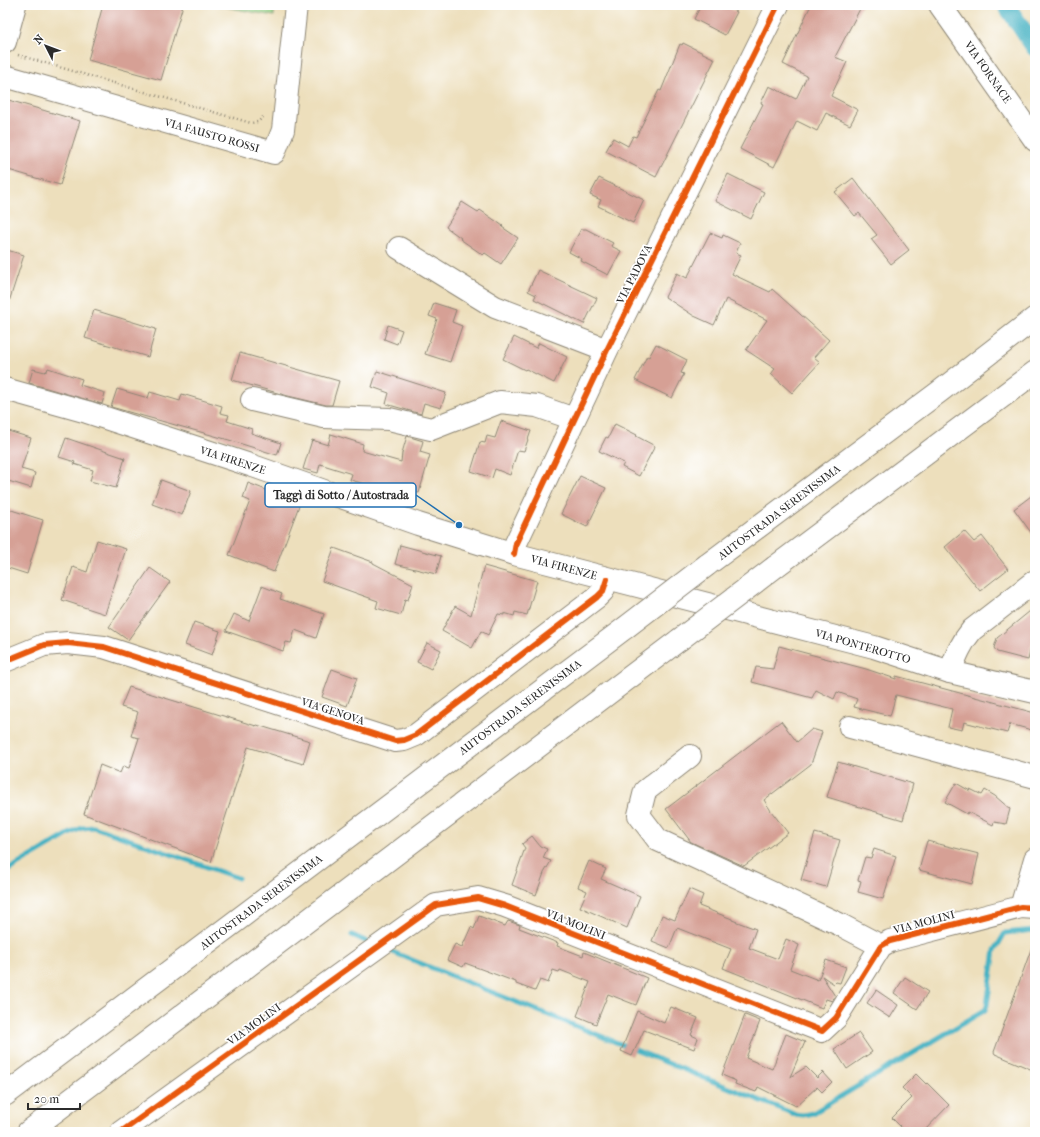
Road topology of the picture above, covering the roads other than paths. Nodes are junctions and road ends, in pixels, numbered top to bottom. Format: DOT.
graph roads {
  1 [pos="16,5"];
  2 [pos="296,5"];
  3 [pos="778,5"];
  4 [pos="940,5"];
  5 [pos="6,39"];
  6 [pos="5,76"];
  7 [pos="1035,140"];
  8 [pos="399,248"];
  9 [pos="1035,318"];
  10 [pos="607,350"];
  11 [pos="1035,372"];
  12 [pos="5,388"];
  13 [pos="252,400"];
  14 [pos="574,419"];
  15 [pos="514,554"];
  16 [pos="607,579"];
  17 [pos="1035,582"];
  18 [pos="691,601"];
  19 [pos="5,661"];
  20 [pos="950,672"];
  21 [pos="1035,692"];
  22 [pos="850,727"];
  23 [pos="690,756"];
  24 [pos="1035,777"];
  25 [pos="1035,859"];
  26 [pos="1028,907"];
  27 [pos="881,946"];
  28 [pos="5,1095"];
  29 [pos="28,1132"];
  30 [pos="121,1132"];
  1 -- 5 [label="main road"];
  2 -- 6 [label="main road, VIA FAUSTO ROSSI"];
  3 -- 10 [label="main road, VIA PADOVA"];
  4 -- 7 [label="main road, VIA FORNACE"];
  8 -- 10 [label="main road"];
  9 -- 28 [label="main road, AUTOSTRADA SERENISSIMA, bridge"];
  10 -- 14 [label="main road, VIA PADOVA"];
  11 -- 29 [label="main road, bridge"];
  12 -- 15 [label="main road, VIA FIRENZE"];
  13 -- 14 [label="main road"];
  14 -- 15 [label="main road, VIA PADOVA"];
  15 -- 16 [label="main road, VIA FIRENZE"];
  16 -- 18 [label="main road, VIA FIRENZE"];
  16 -- 19 [label="main road, VIA GENOVA"];
  17 -- 20 [label="main road"];
  18 -- 20 [label="main road, VIA PONTEROTTO"];
  20 -- 21 [label="main road, VIA PONTEROTTO"];
  22 -- 24 [label="main road"];
  23 -- 27 [label="main road"];
  25 -- 26 [label="main road"];
  26 -- 27 [label="main road, VIA MOLINI"];
  27 -- 30 [label="main road, VIA MOLINI"];
}
